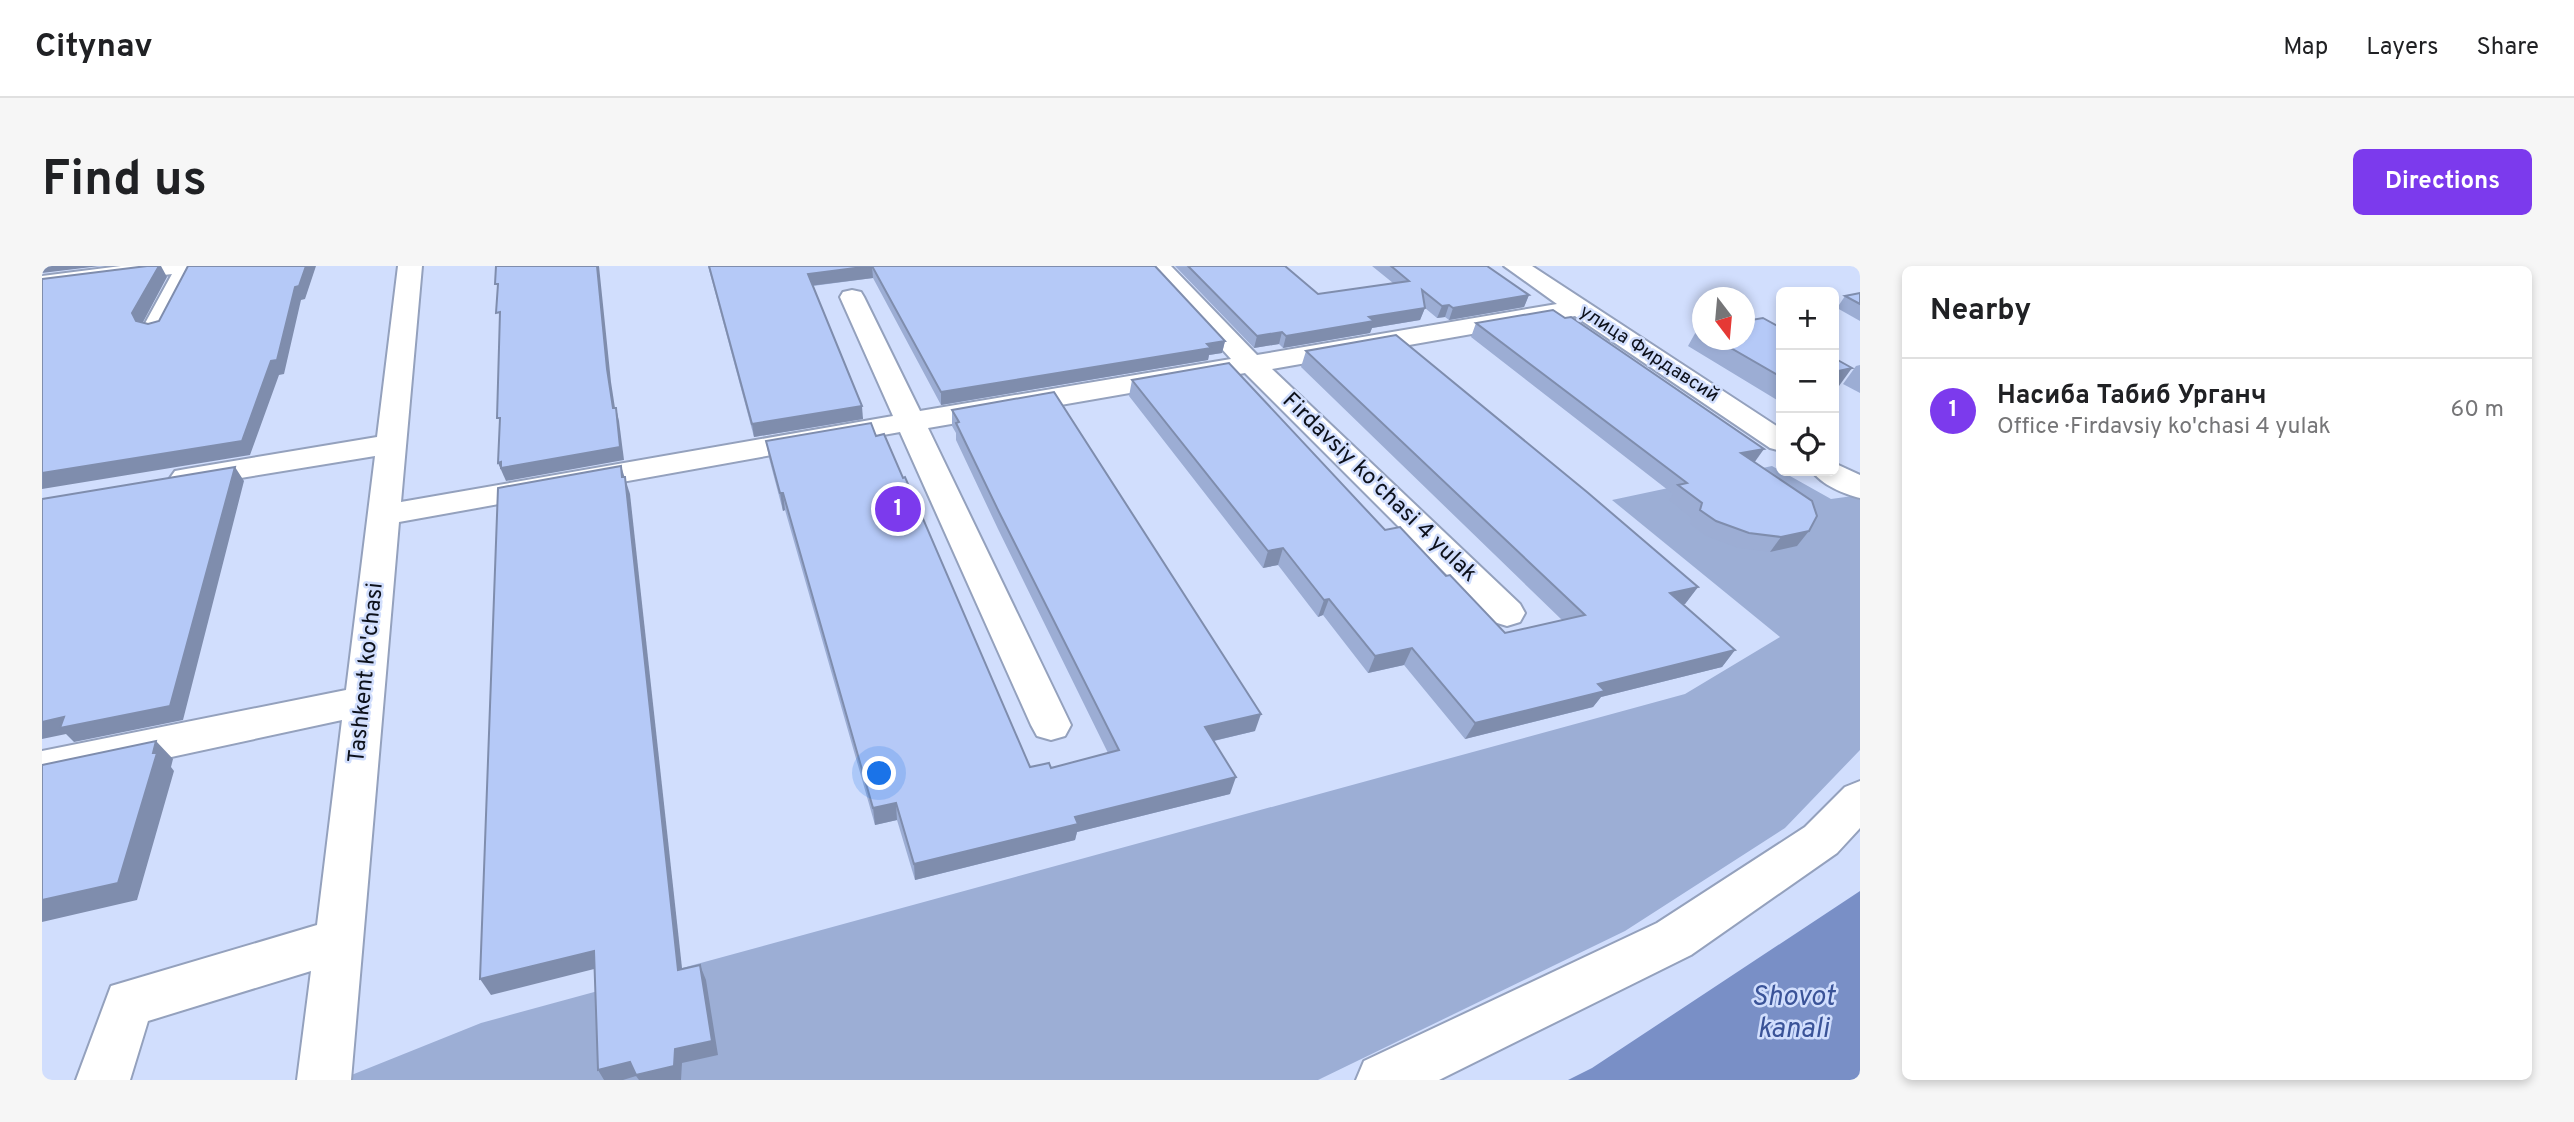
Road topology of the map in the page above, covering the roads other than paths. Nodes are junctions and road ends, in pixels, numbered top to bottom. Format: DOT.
graph roads {
  1 [pos="180,266"];
  2 [pos="188,266"];
  3 [pos="410,266"];
  4 [pos="1158,266"];
  5 [pos="1516,266"];
  6 [pos="49,277"];
  7 [pos="852,297"];
  8 [pos="1580,308"];
  9 [pos="156,327"];
  10 [pos="1251,364"];
  11 [pos="909,422"];
  12 [pos="1776,439"];
  13 [pos="392,444"];
  14 [pos="1837,476"];
  15 [pos="163,482"];
  16 [pos="1860,488"];
  17 [pos="384,515"];
  18 [pos="1507,613"];
  19 [pos="363,701"];
  20 [pos="1051,725"];
  21 [pos="42,768"];
  22 [pos="1860,799"];
  23 [pos="340,940"];
  24 [pos="103,1080"];
  25 [pos="324,1080"];
  26 [pos="1382,1080"];
  1 -- 6 [label="street"];
  2 -- 9 [label="street"];
  3 -- 13 [label="street, Tashkent ko'chasi"];
  4 -- 10 [label="street, Firdavsiy ko'chasi 4 yulak"];
  5 -- 8 [label="street, улица Фирдавсий"];
  7 -- 11 [label="street"];
  8 -- 10 [label="street, Firdavsiy ko'chasi 4 yulak"];
  8 -- 12 [label="street, улица Фирдавсий"];
  10 -- 11 [label="street, Firdavsiy ko'chasi 4 yulak"];
  10 -- 18 [label="street, Firdavsiy ko'chasi 4 yulak"];
  11 -- 17 [label="street, Firdavsiy ko'chasi 4 yulak"];
  11 -- 20 [label="street"];
  13 -- 15 [label="street"];
  13 -- 17 [label="street, Tashkent ko'chasi"];
  14 -- 16 [label="street"];
  17 -- 19 [label="street, Tashkent ko'chasi"];
  19 -- 21 [label="street"];
  19 -- 23 [label="street, Tashkent ko'chasi"];
  22 -- 26 [label="street"];
  23 -- 24 [label="street"];
  23 -- 25 [label="street, Tashkent ko'chasi"];
}
